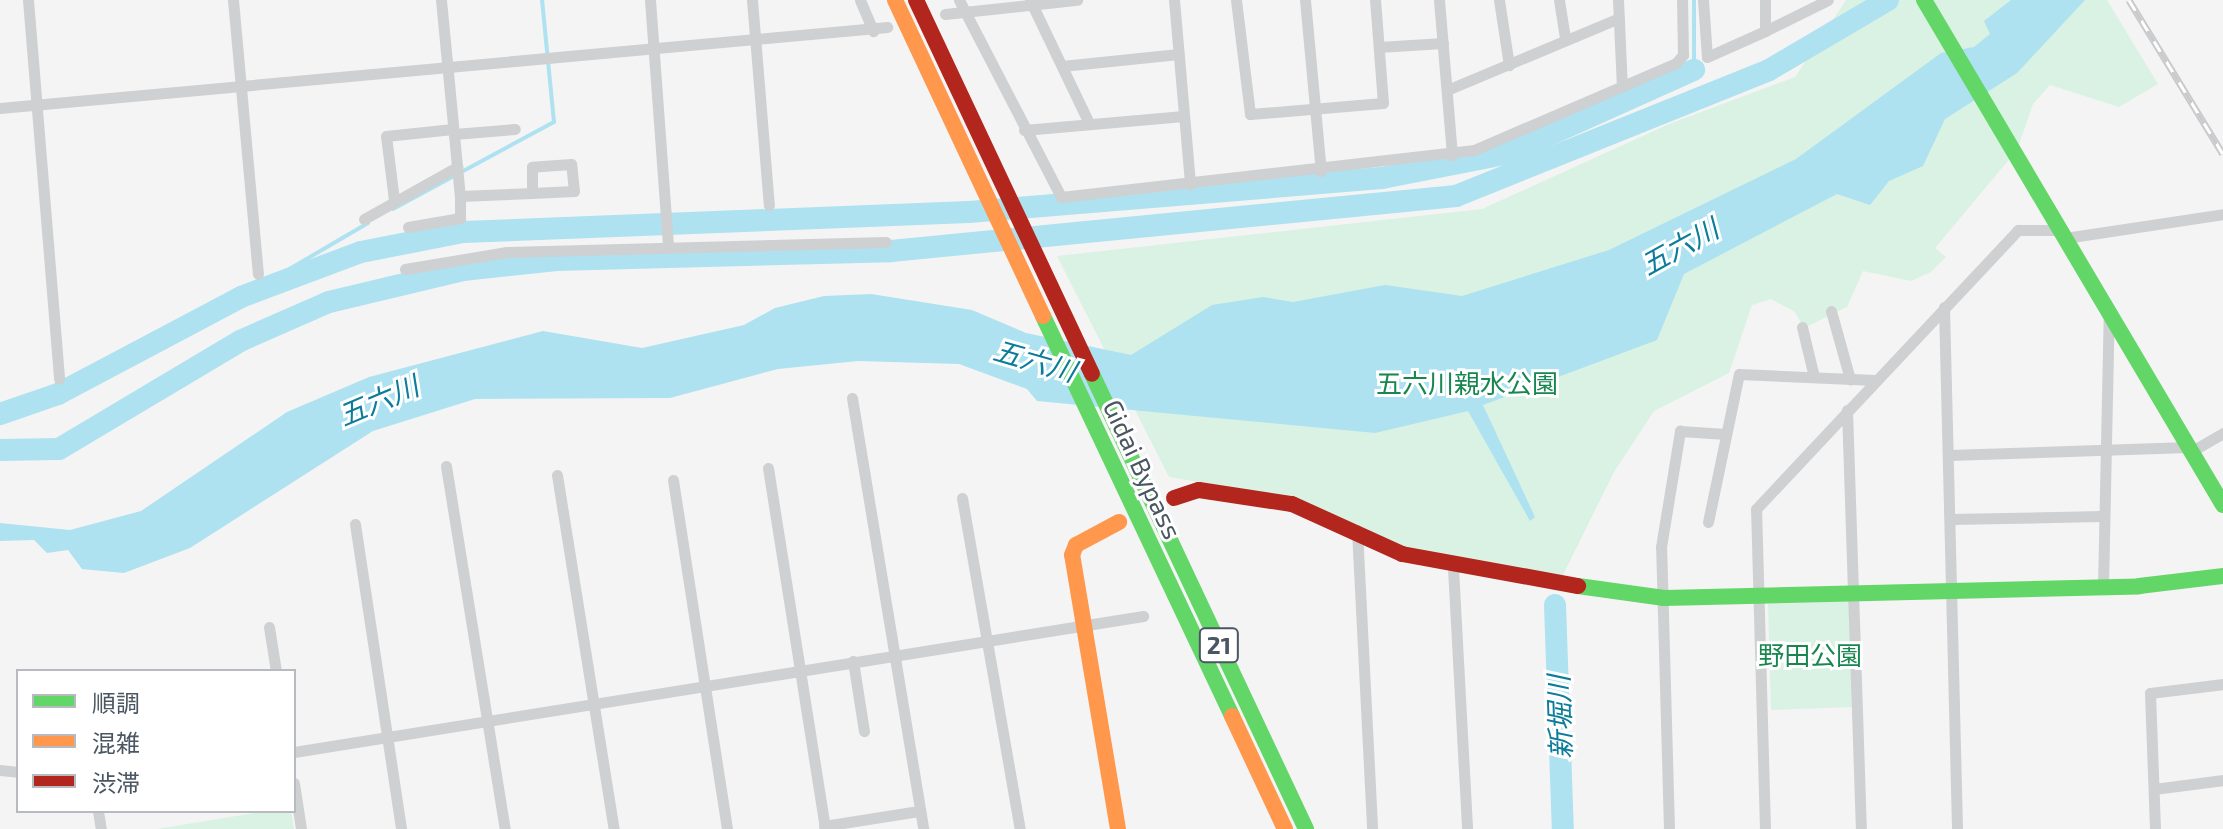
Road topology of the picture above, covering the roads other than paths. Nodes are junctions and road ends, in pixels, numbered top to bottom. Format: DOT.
graph roads {
  1 [pos="28,0"];
  2 [pos="233,0"];
  3 [pos="441,0"];
  4 [pos="650,0"];
  5 [pos="752,0"];
  6 [pos="860,0"];
  7 [pos="895,0"];
  8 [pos="916,0"];
  9 [pos="1077,0"];
  10 [pos="1174,0"];
  11 [pos="1236,0"];
  12 [pos="1305,0"];
  13 [pos="1375,0"];
  14 [pos="1439,0"];
  15 [pos="1499,0"];
  16 [pos="1559,0"];
  17 [pos="1618,0"];
  18 [pos="1682,0"];
  19 [pos="1703,0"];
  20 [pos="1765,0"];
  21 [pos="1828,0"];
  22 [pos="1031,2"];
  23 [pos="962,5"];
  24 [pos="1927,5"];
  25 [pos="945,14"];
  26 [pos="1619,18"];
  27 [pos="887,27"];
  28 [pos="873,31"];
  29 [pos="1765,31"];
  30 [pos="1565,39"];
  31 [pos="755,41"];
  32 [pos="1443,43"];
  33 [pos="1379,47"];
  34 [pos="655,50"];
  35 [pos="1178,54"];
  36 [pos="1509,65"];
  37 [pos="1062,66"];
  38 [pos="447,68"];
  39 [pos="240,87"];
  40 [pos="1622,87"];
  41 [pos="1447,90"];
  42 [pos="38,104"];
  43 [pos="0,108"];
  44 [pos="1315,108"];
  45 [pos="1183,116"];
  46 [pos="1089,123"];
  47 [pos="515,129"];
  48 [pos="1024,130"];
  49 [pos="454,132"];
  50 [pos="1452,155"];
  51 [pos="1321,171"];
  52 [pos="459,180"];
  53 [pos="1190,184"];
  54 [pos="994,187"];
  55 [pos="532,193"];
  56 [pos="394,200"];
  57 [pos="769,205"];
  58 [pos="2223,214"];
  59 [pos="364,219"];
  60 [pos="408,227"];
  61 [pos="2061,234"];
  62 [pos="886,242"];
  63 [pos="668,245"];
  64 [pos="405,269"];
  65 [pos="258,274"];
  66 [pos="1944,307"];
  67 [pos="1831,311"];
  68 [pos="2109,311"];
  69 [pos="1802,327"];
  70 [pos="1814,377"];
  71 [pos="59,379"];
  72 [pos="1850,379"];
  73 [pos="1875,380"];
  74 [pos="852,398"];
  75 [pos="1847,410"];
  76 [pos="2223,433"];
  77 [pos="1726,434"];
  78 [pos="2190,449"];
  79 [pos="2102,452"];
  80 [pos="1949,455"];
  81 [pos="446,466"];
  82 [pos="768,468"];
  83 [pos="557,475"];
  84 [pos="673,480"];
  85 [pos="962,498"];
  86 [pos="1174,498"];
  87 [pos="2223,505"];
  88 [pos="2102,516"];
  89 [pos="1950,519"];
  90 [pos="1119,522"];
  91 [pos="1708,522"];
  92 [pos="355,524"];
  93 [pos="1357,530"];
  94 [pos="1453,568"];
  95 [pos="2223,576"];
  96 [pos="2103,588"];
  97 [pos="1952,592"];
  98 [pos="1855,594"];
  99 [pos="1760,596"];
  100 [pos="1664,598"];
  101 [pos="1143,616"];
  102 [pos="1086,625"];
  103 [pos="269,627"];
  104 [pos="988,640"];
  105 [pos="893,654"];
  106 [pos="853,661"];
  107 [pos="276,669"];
  108 [pos="798,670"];
  109 [pos="704,684"];
  110 [pos="2223,684"];
  111 [pos="594,702"];
  112 [pos="487,721"];
  113 [pos="864,731"];
  114 [pos="386,736"];
  115 [pos="296,752"];
  116 [pos="2223,780"];
  117 [pos="2154,789"];
  118 [pos="296,796"];
  119 [pos="919,811"];
  120 [pos="824,828"];
  121 [pos="301,829"];
  122 [pos="401,829"];
  123 [pos="505,829"];
  124 [pos="614,829"];
  125 [pos="727,829"];
  126 [pos="923,829"];
  127 [pos="1020,829"];
  128 [pos="1118,829"];
  129 [pos="1285,829"];
  130 [pos="1306,829"];
  131 [pos="1372,829"];
  132 [pos="1467,829"];
  133 [pos="1669,829"];
  134 [pos="1765,829"];
  135 [pos="1861,829"];
  136 [pos="1957,829"];
  137 [pos="2155,829"];
  1 -- 42 [label="street"];
  2 -- 39 [label="street"];
  3 -- 38 [label="street"];
  4 -- 34 [label="street"];
  5 -- 31 [label="street"];
  6 -- 28 [label="street"];
  7 -- 54 [label="main road, Gidai Bypass / 21"];
  8 -- 54 [label="main road, Gidai Bypass / 21"];
  9 -- 22 [label="street"];
  10 -- 35 [label="street"];
  11 -- 44 [label="street"];
  12 -- 44 [label="street"];
  13 -- 33 [label="street"];
  14 -- 32 [label="street"];
  15 -- 36 [label="street"];
  16 -- 30 [label="street"];
  17 -- 26 [label="street"];
  18 -- 40 [label="street"];
  19 -- 29 [label="street"];
  20 -- 29 [label="street"];
  21 -- 29 [label="street"];
  22 -- 23 [label="street"];
  22 -- 37 [label="street"];
  23 -- 25 [label="street"];
  23 -- 48 [label="street"];
  24 -- 61 [label="main road"];
  26 -- 30 [label="street"];
  26 -- 40 [label="street"];
  27 -- 28 [label="street"];
  28 -- 31 [label="street"];
  30 -- 36 [label="street"];
  31 -- 34 [label="street"];
  31 -- 57 [label="street"];
  32 -- 33 [label="street"];
  32 -- 41 [label="street"];
  33 -- 44 [label="street"];
  34 -- 38 [label="street"];
  34 -- 63 [label="street"];
  35 -- 37 [label="street"];
  35 -- 45 [label="street"];
  36 -- 41 [label="street"];
  37 -- 46 [label="street"];
  38 -- 39 [label="street"];
  38 -- 49 [label="street"];
  39 -- 42 [label="street"];
  39 -- 65 [label="street"];
  40 -- 50 [label="street"];
  41 -- 50 [label="street"];
  42 -- 43 [label="street"];
  42 -- 71 [label="street"];
  44 -- 51 [label="street"];
  45 -- 46 [label="street"];
  45 -- 53 [label="street"];
  46 -- 48 [label="street"];
  47 -- 49 [label="street"];
  48 -- 53 [label="street"];
  49 -- 52 [label="street"];
  49 -- 56 [label="street"];
  50 -- 51 [label="street"];
  51 -- 53 [label="street"];
  52 -- 55 [label="street"];
  52 -- 56 [label="street"];
  52 -- 60 [label="street"];
  54 -- 129 [label="main road, Gidai Bypass / 21"];
  54 -- 130 [label="main road, Gidai Bypass / 21"];
  56 -- 59 [label="street"];
  58 -- 61 [label="street"];
  61 -- 66 [label="street"];
  61 -- 68 [label="main road"];
  62 -- 63 [label="street"];
  63 -- 64 [label="street"];
  66 -- 73 [label="street"];
  66 -- 80 [label="street"];
  67 -- 72 [label="street"];
  68 -- 78 [label="main road"];
  68 -- 79 [label="street"];
  69 -- 70 [label="street"];
  70 -- 72 [label="street"];
  70 -- 77 [label="street"];
  72 -- 73 [label="street"];
  73 -- 75 [label="street"];
  74 -- 105 [label="street"];
  75 -- 98 [label="street"];
  75 -- 99 [label="street"];
  76 -- 78 [label="street"];
  77 -- 91 [label="street"];
  77 -- 100 [label="street"];
  78 -- 79 [label="street"];
  78 -- 87 [label="main road"];
  79 -- 80 [label="street"];
  79 -- 88 [label="street"];
  80 -- 89 [label="street"];
  81 -- 112 [label="street"];
  82 -- 108 [label="street"];
  83 -- 111 [label="street"];
  84 -- 109 [label="street"];
  85 -- 104 [label="street"];
  86 -- 93 [label="main road"];
  88 -- 89 [label="street"];
  88 -- 96 [label="street"];
  89 -- 97 [label="street"];
  90 -- 102 [label="main road"];
  92 -- 114 [label="street"];
  93 -- 94 [label="main road"];
  93 -- 131 [label="street"];
  94 -- 100 [label="main road"];
  94 -- 132 [label="street"];
  95 -- 96 [label="main road"];
  96 -- 97 [label="main road"];
  97 -- 98 [label="main road"];
  97 -- 136 [label="street"];
  98 -- 99 [label="main road"];
  98 -- 135 [label="street"];
  99 -- 100 [label="main road"];
  99 -- 134 [label="street"];
  100 -- 133 [label="street"];
  101 -- 102 [label="street"];
  102 -- 104 [label="street"];
  102 -- 128 [label="main road"];
  103 -- 107 [label="street"];
  104 -- 105 [label="street"];
  104 -- 127 [label="street"];
  105 -- 106 [label="street"];
  105 -- 119 [label="street"];
  106 -- 108 [label="street"];
  106 -- 113 [label="street"];
  108 -- 109 [label="street"];
  108 -- 120 [label="street"];
  109 -- 111 [label="street"];
  109 -- 125 [label="street"];
  110 -- 117 [label="street"];
  111 -- 112 [label="street"];
  111 -- 124 [label="street"];
  112 -- 114 [label="street"];
  112 -- 123 [label="street"];
  114 -- 115 [label="street"];
  114 -- 122 [label="street"];
  116 -- 117 [label="street"];
  117 -- 137 [label="street"];
  118 -- 121 [label="street"];
  119 -- 120 [label="street"];
  119 -- 126 [label="street"];
}
